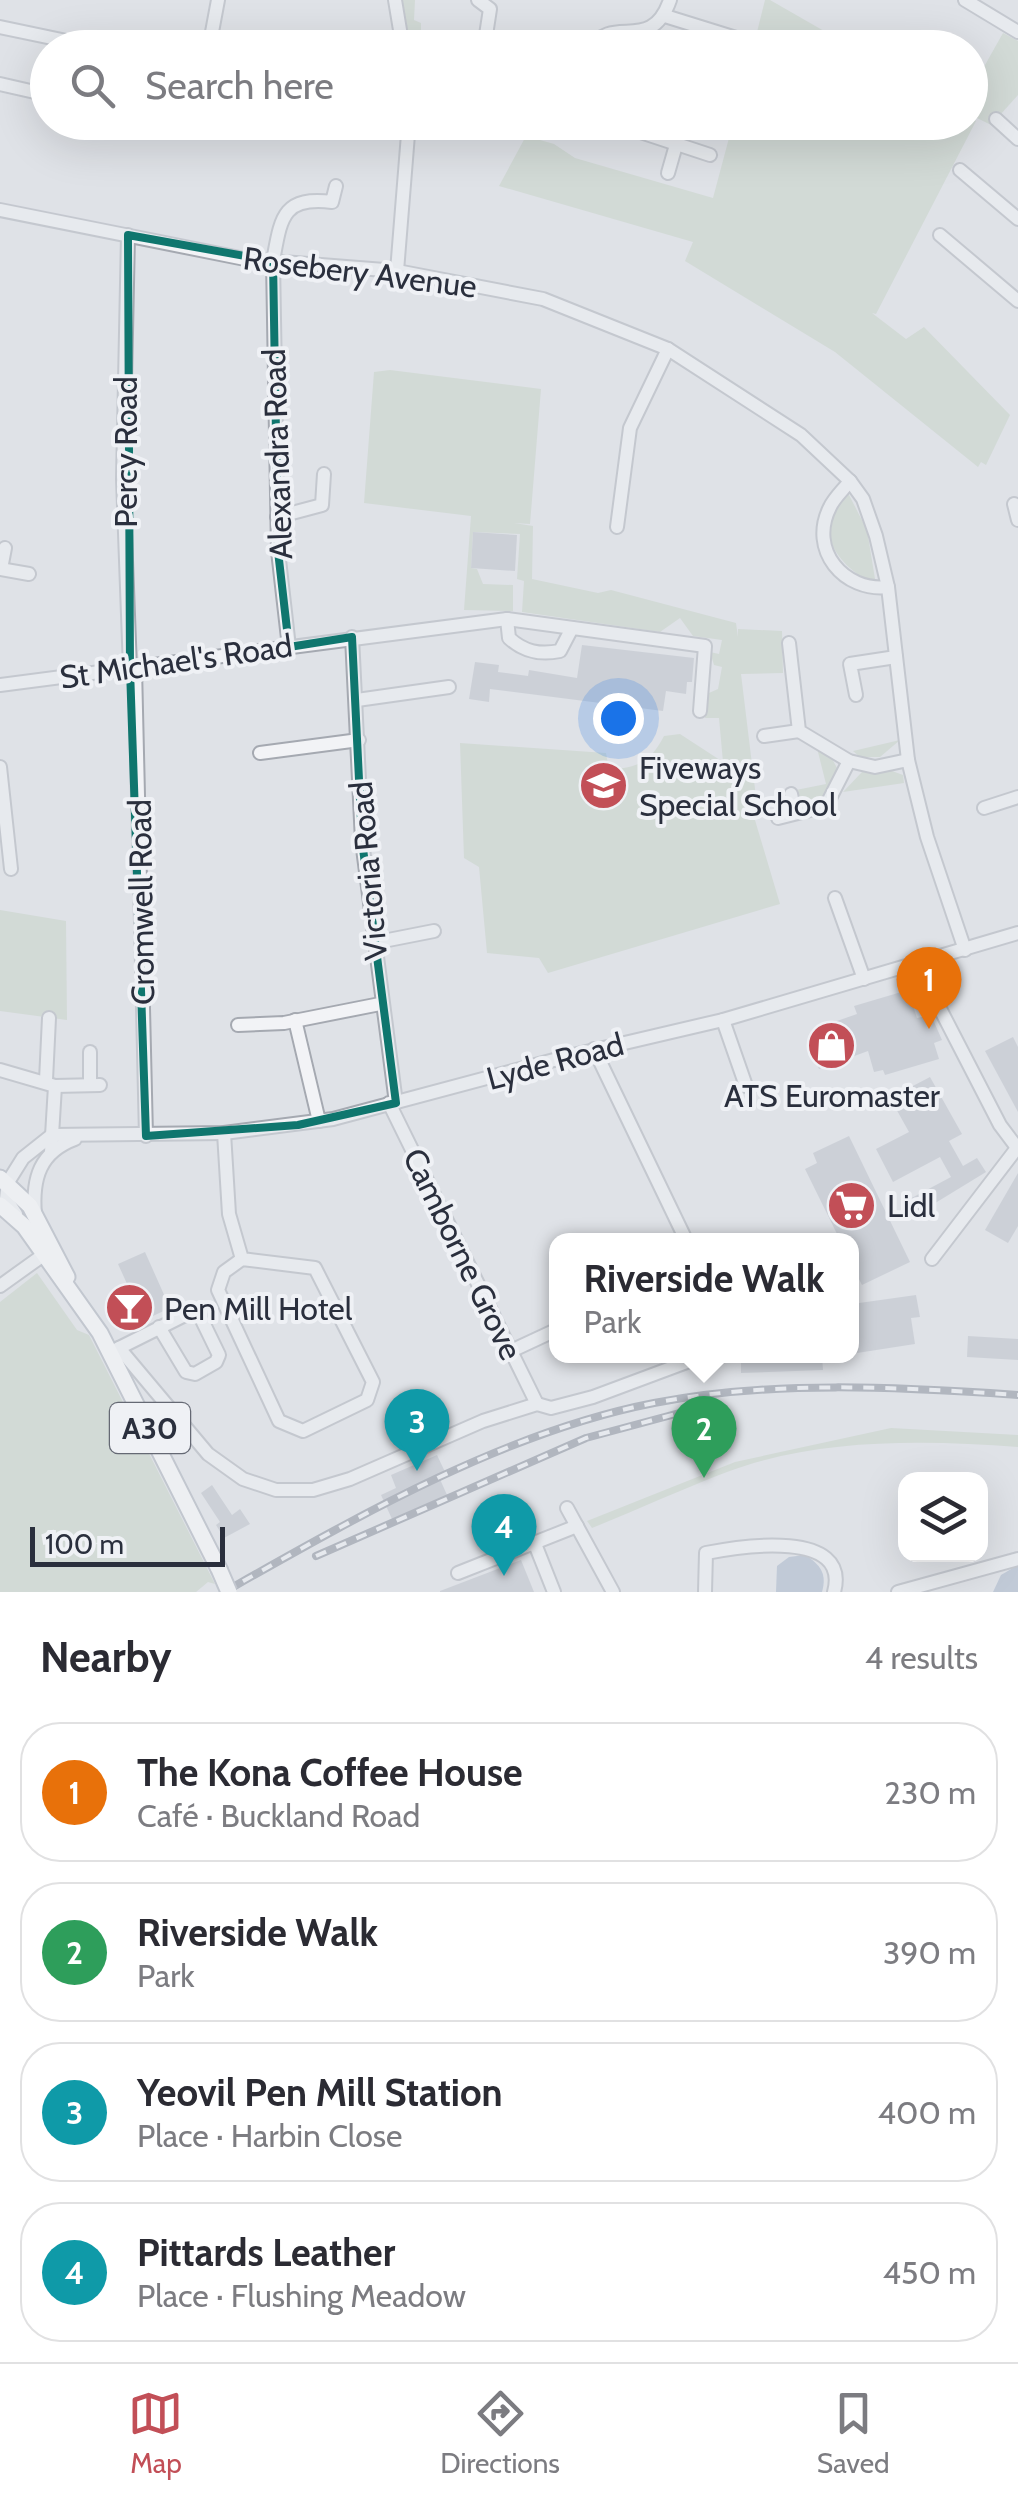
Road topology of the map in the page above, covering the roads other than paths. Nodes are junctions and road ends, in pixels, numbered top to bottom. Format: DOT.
graph roads {
  1 [pos="218,0"];
  2 [pos="395,0"];
  3 [pos="478,0"];
  4 [pos="670,0"];
  5 [pos="966,0"];
  6 [pos="665,16"];
  7 [pos="0,27"];
  8 [pos="212,30"];
  9 [pos="400,30"];
  10 [pos="487,30"];
  11 [pos="648,30"];
  12 [pos="707,30"];
  13 [pos="1018,32"];
  14 [pos="30,33"];
  15 [pos="0,84"];
  16 [pos="30,91"];
  17 [pos="996,119"];
  18 [pos="1018,139"];
  19 [pos="408,140"];
  20 [pos="660,140"];
  21 [pos="676,145"];
  22 [pos="710,155"];
  23 [pos="960,170"];
  24 [pos="668,173"];
  25 [pos="336,186"];
  26 [pos="0,210"];
  27 [pos="1018,219"];
  28 [pos="128,235"];
  29 [pos="940,235"];
  30 [pos="273,260"];
  31 [pos="398,271"];
  32 [pos="1018,301"];
  33 [pos="668,349"];
  34 [pos="324,474"];
  35 [pos="850,481"];
  36 [pos="1014,504"];
  37 [pos="277,517"];
  38 [pos="1018,520"];
  39 [pos="616,528"];
  40 [pos="5,548"];
  41 [pos="1,569"];
  42 [pos="29,574"];
  43 [pos="888,587"];
  44 [pos="507,619"];
  45 [pos="572,628"];
  46 [pos="352,637"];
  47 [pos="789,643"];
  48 [pos="289,646"];
  49 [pos="896,657"];
  50 [pos="132,668"];
  51 [pos="0,684"];
  52 [pos="449,687"];
  53 [pos="856,695"];
  54 [pos="357,700"];
  55 [pos="700,711"];
  56 [pos="799,731"];
  57 [pos="764,736"];
  58 [pos="359,740"];
  59 [pos="260,754"];
  60 [pos="908,760"];
  61 [pos="849,761"];
  62 [pos="0,767"];
  63 [pos="791,794"];
  64 [pos="1018,797"];
  65 [pos="984,808"];
  66 [pos="795,814"];
  67 [pos="778,818"];
  68 [pos="10,869"];
  69 [pos="835,898"];
  70 [pos="858,907"];
  71 [pos="841,913"];
  72 [pos="434,931"];
  73 [pos="1018,932"];
  74 [pos="373,943"];
  75 [pos="965,950"];
  76 [pos="917,964"];
  77 [pos="864,979"];
  78 [pos="380,1004"];
  79 [pos="49,1018"];
  80 [pos="295,1020"];
  81 [pos="723,1020"];
  82 [pos="238,1025"];
  83 [pos="594,1049"];
  84 [pos="90,1052"];
  85 [pos="0,1070"];
  86 [pos="51,1083"];
  87 [pos="746,1086"];
  88 [pos="393,1103"];
  89 [pos="319,1121"];
  90 [pos="224,1133"];
  91 [pos="52,1136"];
  92 [pos="82,1136"];
  93 [pos="146,1136"];
  94 [pos="1017,1149"];
  95 [pos="51,1152"];
  96 [pos="35,1180"];
  97 [pos="6,1191"];
  98 [pos="30,1221"];
  99 [pos="683,1233"];
  100 [pos="42,1256"];
  101 [pos="932,1258"];
  102 [pos="242,1259"];
  103 [pos="0,1286"];
  104 [pos="74,1295"];
  105 [pos="159,1327"];
  106 [pos="549,1333"];
  107 [pos="115,1350"];
  108 [pos="511,1352"];
  109 [pos="684,1363"];
  110 [pos="536,1404"];
  111 [pos="568,1508"];
  112 [pos="577,1526"];
  113 [pos="535,1544"];
  114 [pos="1018,1559"];
  115 [pos="458,1573"];
  116 [pos="229,1592"];
  117 [pos="554,1592"];
  118 [pos="613,1592"];
  119 [pos="705,1592"];
  120 [pos="834,1592"];
  121 [pos="898,1592"];
  1 -- 8 [label="street"];
  2 -- 9 [label="street"];
  3 -- 10 [label="street"];
  4 -- 6 [label="street"];
  5 -- 13 [label="street"];
  6 -- 11 [label="street"];
  6 -- 12 [label="street"];
  7 -- 14 [label="street"];
  15 -- 16 [label="street"];
  17 -- 18 [label="street"];
  19 -- 31 [label="street"];
  20 -- 21 [label="street"];
  21 -- 22 [label="street"];
  21 -- 24 [label="street"];
  23 -- 27 [label="street"];
  25 -- 30 [label="street, Alexandra Road"];
  26 -- 28 [label="street, Rosebery Avenue"];
  28 -- 30 [label="street, Rosebery Avenue"];
  28 -- 50 [label="street, Percy Road"];
  29 -- 32 [label="street"];
  30 -- 31 [label="street, Rosebery Avenue"];
  30 -- 37 [label="street, Alexandra Road"];
  31 -- 33 [label="street, Rosebery Avenue"];
  33 -- 35 [label="street, Rosebery Avenue"];
  33 -- 39 [label="street"];
  34 -- 37 [label="street"];
  35 -- 43 [label="street, Rosebery Avenue"];
  35 -- 43 [label="street"];
  36 -- 38 [label="street"];
  37 -- 48 [label="street, Alexandra Road"];
  40 -- 41 [label="street"];
  41 -- 42 [label="street"];
  43 -- 49 [label="street, Rosebery Avenue"];
  44 -- 45 [label="street, St Michael's Road"];
  44 -- 45 [label="street"];
  44 -- 46 [label="street, St Michael's Road"];
  45 -- 55 [label="street, St Michael's Road"];
  46 -- 48 [label="street, St Michael's Road"];
  46 -- 54 [label="street, Victoria Road"];
  47 -- 56 [label="street"];
  48 -- 50 [label="street, St Michael's Road"];
  49 -- 53 [label="street"];
  49 -- 60 [label="street, Rosebery Avenue"];
  50 -- 51 [label="street, St Michael's Road"];
  50 -- 93 [label="street, Cromwell Road"];
  52 -- 54 [label="street"];
  54 -- 58 [label="street, Victoria Road"];
  56 -- 57 [label="street"];
  56 -- 61 [label="street"];
  58 -- 59 [label="street"];
  58 -- 74 [label="street, Victoria Road"];
  60 -- 61 [label="street"];
  60 -- 75 [label="street, Rosebery Avenue"];
  61 -- 66 [label="street"];
  62 -- 68 [label="street"];
  63 -- 66 [label="street"];
  64 -- 65 [label="street"];
  66 -- 67 [label="street"];
  69 -- 71 [label="street"];
  70 -- 71 [label="street"];
  71 -- 77 [label="street"];
  72 -- 74 [label="street"];
  73 -- 75 [label="street, Lyde Road"];
  74 -- 78 [label="street, Victoria Road"];
  75 -- 76 [label="street, Lyde Road"];
  76 -- 77 [label="street, Lyde Road"];
  76 -- 94 [label="street"];
  77 -- 81 [label="street, Lyde Road"];
  78 -- 80 [label="street"];
  78 -- 88 [label="street, Victoria Road"];
  79 -- 86 [label="street"];
  80 -- 82 [label="street"];
  80 -- 89 [label="street"];
  81 -- 83 [label="street, Lyde Road"];
  81 -- 87 [label="street"];
  83 -- 88 [label="street, Lyde Road"];
  83 -- 99 [label="street"];
  84 -- 86 [label="street"];
  85 -- 86 [label="street"];
  86 -- 91 [label="street"];
  88 -- 89 [label="street, Lyde Road"];
  88 -- 108 [label="street, Camborne Grove"];
  89 -- 90 [label="street, Lyde Road"];
  90 -- 93 [label="street, Lyde Road"];
  90 -- 102 [label="street"];
  91 -- 92 [label="street, Lyde Road"];
  91 -- 95 [label="street"];
  91 -- 97 [label="street"];
  92 -- 93 [label="street, Lyde Road"];
  92 -- 95 [label="street, Lyde Road"];
  94 -- 101 [label="street"];
  95 -- 96 [label="street"];
  96 -- 97 [label="street"];
  96 -- 98 [label="street"];
  97 -- 98 [label="main road, A30"];
  97 -- 98 [label="main road, A30"];
  98 -- 100 [label="main road, A30"];
  98 -- 104 [label="main road, A30"];
  100 -- 103 [label="street"];
  100 -- 104 [label="main road, A30"];
  102 -- 102 [label="street"];
  104 -- 107 [label="main road, A30"];
  105 -- 105 [label="street"];
  105 -- 107 [label="street"];
  106 -- 108 [label="street"];
  107 -- 110 [label="street"];
  107 -- 116 [label="main road, A30, bridge"];
  108 -- 110 [label="street, Camborne Grove"];
  109 -- 110 [label="street"];
  111 -- 112 [label="street"];
  112 -- 113 [label="street"];
  112 -- 118 [label="street"];
  113 -- 115 [label="street"];
  113 -- 117 [label="street"];
  114 -- 121 [label="street"];
  119 -- 120 [label="street"];
}
